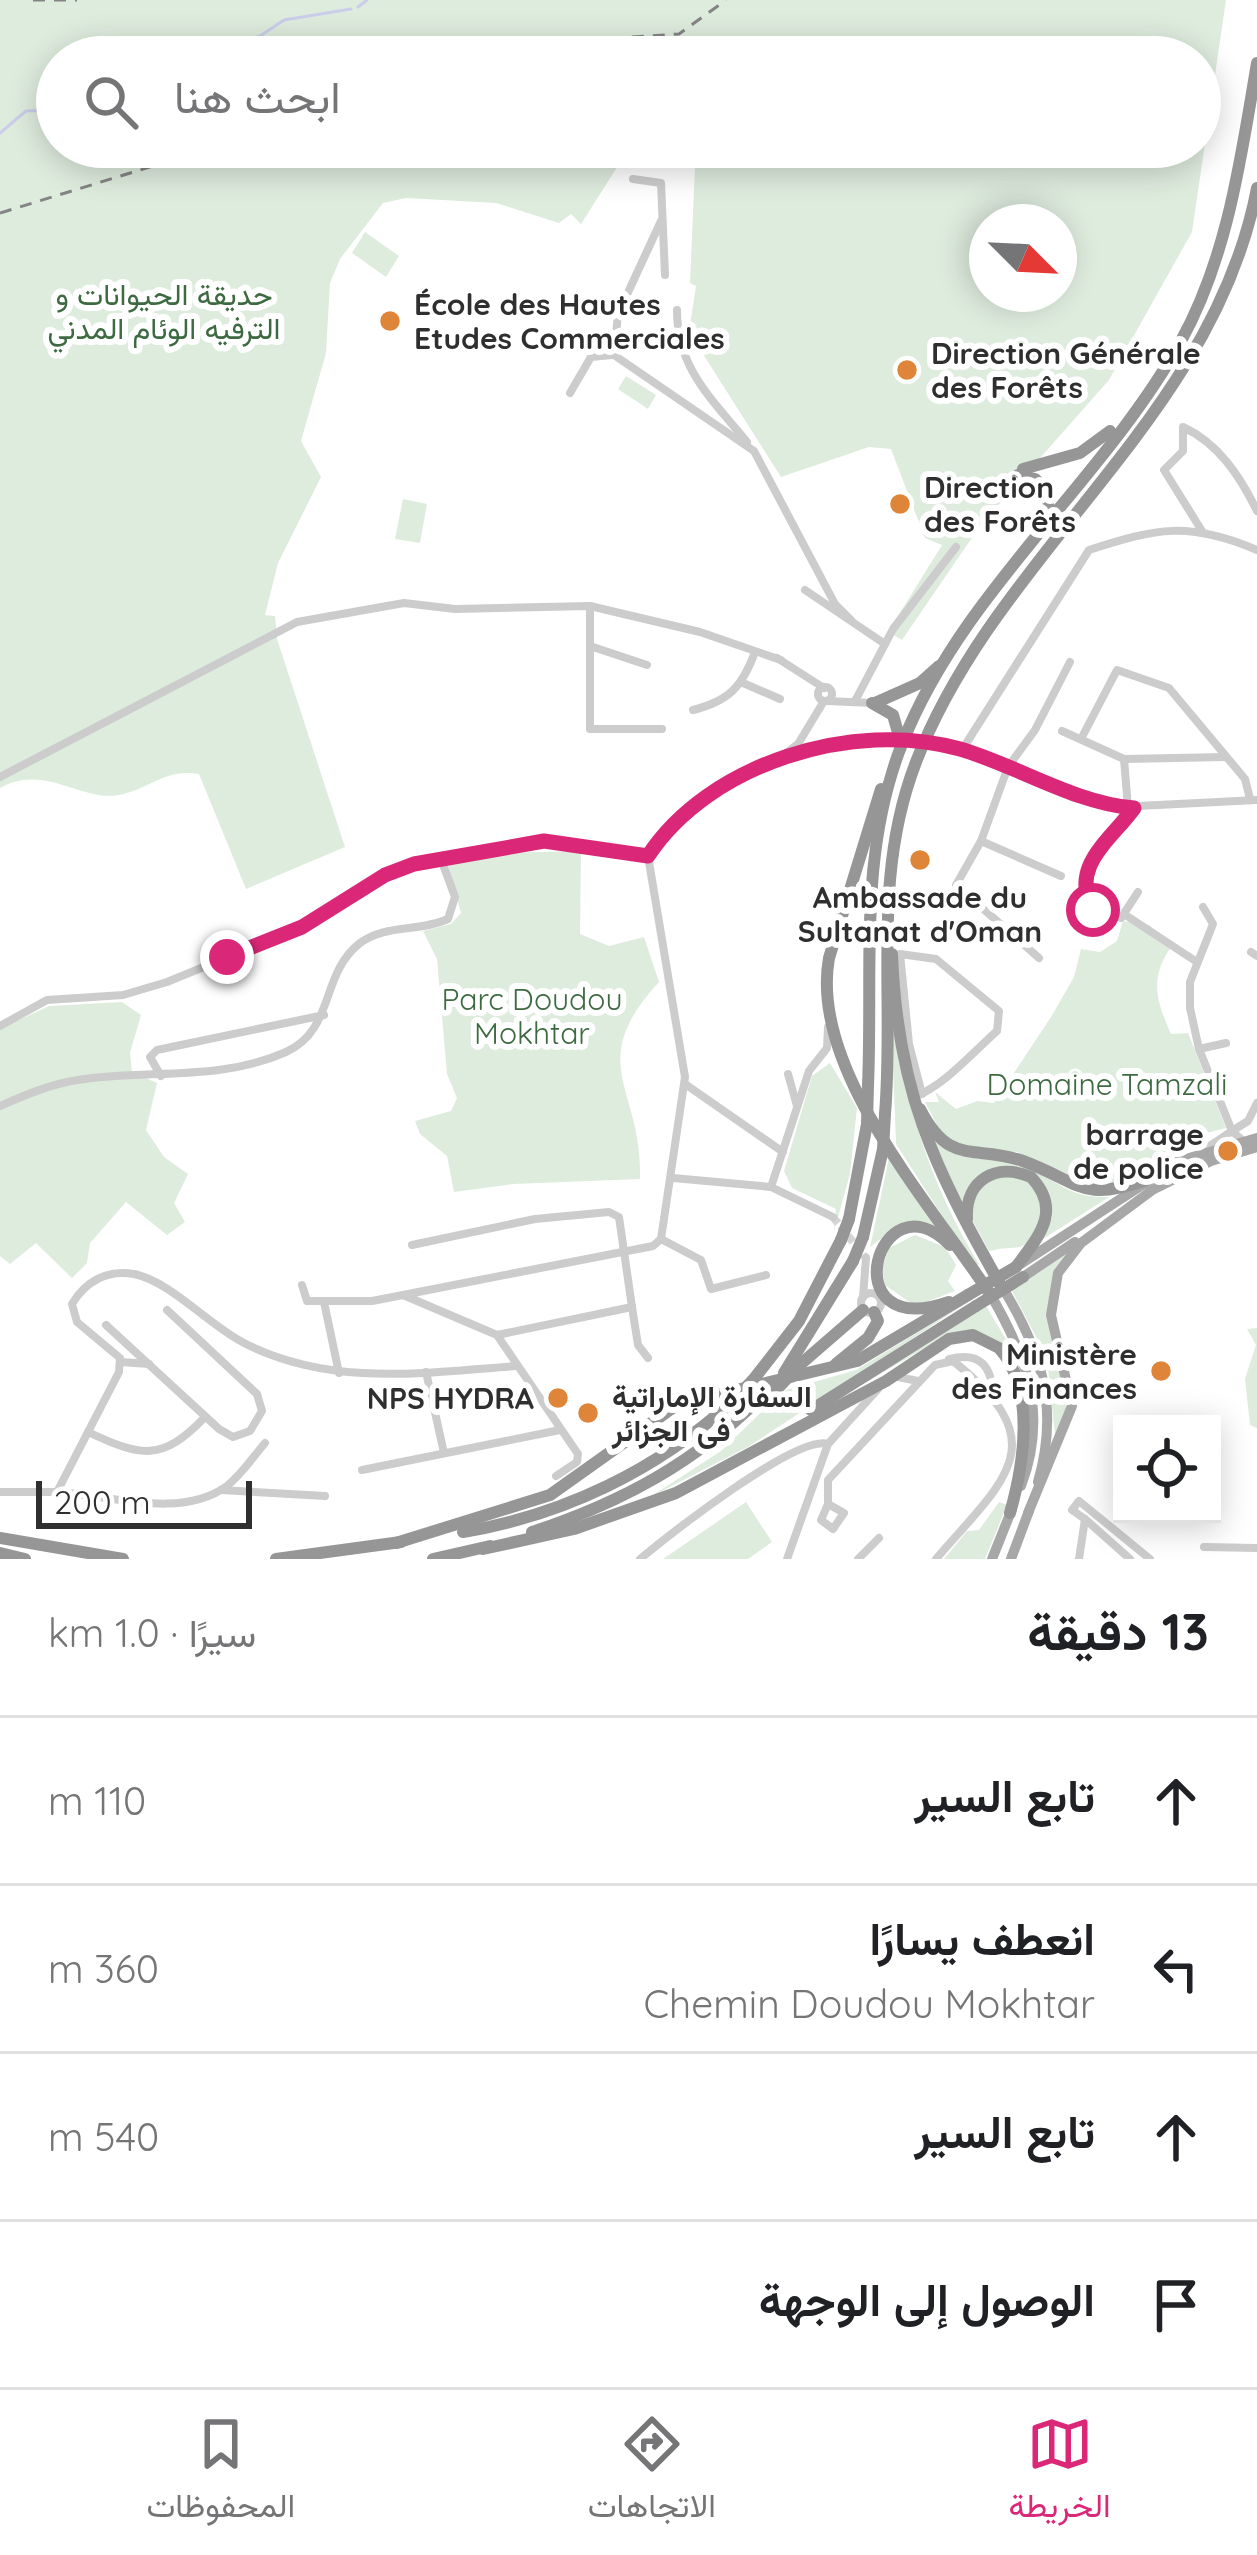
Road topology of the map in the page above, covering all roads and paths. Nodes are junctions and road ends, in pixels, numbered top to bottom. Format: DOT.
graph roads {
  1 [pos="1257,63"];
  2 [pos="633,179"];
  3 [pos="1257,188"];
  4 [pos="661,221"];
  5 [pos="665,275"];
  6 [pos="677,310"];
  7 [pos="614,356"];
  8 [pos="1159,376"];
  9 [pos="570,393"];
  10 [pos="754,451"];
  11 [pos="1257,511"];
  12 [pos="1202,531"];
  13 [pos="1033,542"];
  14 [pos="956,547"];
  15 [pos="1257,550"];
  16 [pos="805,590"];
  17 [pos="590,606"];
  18 [pos="851,620"];
  19 [pos="959,642"];
  20 [pos="885,644"];
  21 [pos="590,646"];
  22 [pos="755,649"];
  23 [pos="1070,662"];
  24 [pos="647,664"];
  25 [pos="743,682"];
  26 [pos="824,695"];
  27 [pos="780,698"];
  28 [pos="850,701"];
  29 [pos="872,703"];
  30 [pos="693,710"];
  31 [pos="662,729"];
  32 [pos="1062,731"];
  33 [pos="1081,740"];
  34 [pos="798,744"];
  35 [pos="901,745"];
  36 [pos="836,747"];
  37 [pos="958,749"];
  38 [pos="1225,757"];
  39 [pos="1124,759"];
  40 [pos="774,763"];
  41 [pos="1008,766"];
  42 [pos="0,777"];
  43 [pos="1253,799"];
  44 [pos="1131,808"];
  45 [pos="981,841"];
  46 [pos="892,853"];
  47 [pos="648,856"];
  48 [pos="441,859"];
  49 [pos="1060,876"];
  50 [pos="1138,892"];
  51 [pos="1203,907"];
  52 [pos="1127,916"];
  53 [pos="1039,958"];
  54 [pos="1197,962"];
  55 [pos="324,1015"];
  56 [pos="828,1019"];
  57 [pos="1205,1022"];
  58 [pos="1193,1026"];
  59 [pos="0,1027"];
  60 [pos="1226,1043"];
  61 [pos="1199,1048"];
  62 [pos="902,1050"];
  63 [pos="788,1074"];
  64 [pos="163,1076"];
  65 [pos="685,1084"];
  66 [pos="918,1095"];
  67 [pos="1257,1103"];
  68 [pos="0,1106"];
  69 [pos="797,1107"];
  70 [pos="1252,1121"];
  71 [pos="1232,1131"];
  72 [pos="1242,1140"];
  73 [pos="1257,1143"];
  74 [pos="1202,1151"];
  75 [pos="782,1152"];
  76 [pos="673,1178"];
  77 [pos="1149,1185"];
  78 [pos="771,1187"];
  79 [pos="833,1217"];
  80 [pos="661,1239"];
  81 [pos="412,1245"];
  82 [pos="624,1251"];
  83 [pos="1019,1272"];
  84 [pos="766,1275"];
  85 [pos="302,1285"];
  86 [pos="994,1288"];
  87 [pos="403,1295"];
  88 [pos="972,1300"];
  89 [pos="324,1302"];
  90 [pos="872,1302"];
  91 [pos="632,1307"];
  92 [pos="166,1310"];
  93 [pos="106,1324"];
  94 [pos="496,1335"];
  95 [pos="648,1358"];
  96 [pos="948,1359"];
  97 [pos="121,1362"];
  98 [pos="149,1364"];
  99 [pos="518,1366"];
  100 [pos="789,1371"];
  101 [pos="426,1372"];
  102 [pos="339,1373"];
  103 [pos="810,1376"];
  104 [pos="890,1379"];
  105 [pos="918,1381"];
  106 [pos="982,1389"];
  107 [pos="992,1396"];
  108 [pos="1021,1413"];
  109 [pos="205,1418"];
  110 [pos="562,1430"];
  111 [pos="88,1432"];
  112 [pos="266,1443"];
  113 [pos="828,1444"];
  114 [pos="445,1454"];
  115 [pos="362,1470"];
  116 [pos="719,1470"];
  117 [pos="556,1476"];
  118 [pos="221,1490"];
  119 [pos="0,1492"];
  120 [pos="57,1492"];
  121 [pos="325,1496"];
  122 [pos="828,1504"];
  123 [pos="1010,1513"];
  124 [pos="1028,1513"];
  125 [pos="1084,1520"];
  126 [pos="0,1538"];
  127 [pos="879,1538"];
  128 [pos="396,1544"];
  129 [pos="1204,1547"];
  130 [pos="1257,1548"];
  131 [pos="483,1549"];
  132 [pos="0,1553"];
  133 [pos="25,1559"];
  134 [pos="123,1559"];
  135 [pos="276,1559"];
  136 [pos="433,1559"];
  137 [pos="640,1559"];
  138 [pos="787,1559"];
  139 [pos="858,1559"];
  140 [pos="936,1559"];
  141 [pos="992,1559"];
  142 [pos="1012,1559"];
  143 [pos="1075,1559"];
  144 [pos="1130,1559"];
  145 [pos="1150,1559"];
  1 -- 8 [label="highway"];
  2 -- 4 [label="street"];
  3 -- 46 [label="highway"];
  4 -- 5 [label="street"];
  4 -- 7 [label="street"];
  6 -- 10 [label="street"];
  7 -- 9 [label="street"];
  7 -- 10 [label="street"];
  8 -- 13 [label="highway"];
  8 -- 13 [label="highway"];
  10 -- 18 [label="street"];
  11 -- 12 [label="street"];
  12 -- 15 [label="street"];
  12 -- 37 [label="street"];
  13 -- 19 [label="highway"];
  14 -- 20 [label="street"];
  16 -- 18 [label="street"];
  17 -- 21 [label="street"];
  17 -- 22 [label="street"];
  17 -- 42 [label="street"];
  18 -- 20 [label="street"];
  19 -- 29 [label="highway"];
  19 -- 35 [label="highway"];
  20 -- 28 [label="street"];
  21 -- 24 [label="street"];
  21 -- 31 [label="street"];
  22 -- 25 [label="street"];
  22 -- 26 [label="street"];
  23 -- 41 [label="street"];
  25 -- 27 [label="street"];
  25 -- 30 [label="street"];
  26 -- 28 [label="street"];
  26 -- 34 [label="street"];
  28 -- 29 [label="street"];
  29 -- 35 [label="highway"];
  32 -- 33 [label="street"];
  33 -- 38 [label="street"];
  33 -- 39 [label="street"];
  34 -- 36 [label="street"];
  34 -- 40 [label="street"];
  35 -- 56 [label="highway"];
  35 -- 128 [label="highway, bridge"];
  36 -- 37 [label="street, bridge"];
  36 -- 40 [label="street"];
  37 -- 41 [label="street"];
  38 -- 39 [label="street"];
  38 -- 43 [label="street"];
  39 -- 44 [label="street"];
  40 -- 47 [label="street"];
  41 -- 44 [label="street"];
  41 -- 45 [label="street"];
  43 -- 44 [label="street"];
  44 -- 52 [label="street"];
  45 -- 49 [label="street"];
  45 -- 53 [label="street"];
  46 -- 62 [label="highway"];
  46 -- 100 [label="highway, bridge"];
  47 -- 48 [label="street"];
  47 -- 65 [label="street"];
  48 -- 55 [label="street"];
  48 -- 59 [label="street"];
  50 -- 52 [label="street"];
  51 -- 54 [label="street"];
  52 -- 54 [label="street"];
  54 -- 58 [label="street"];
  55 -- 64 [label="street"];
  55 -- 64 [label="street"];
  56 -- 69 [label="street"];
  56 -- 86 [label="highway"];
  57 -- 58 [label="street"];
  58 -- 61 [label="street"];
  60 -- 61 [label="street"];
  61 -- 71 [label="street"];
  62 -- 66 [label="highway"];
  62 -- 86 [label="highway"];
  63 -- 69 [label="street"];
  64 -- 68 [label="street"];
  65 -- 75 [label="street"];
  65 -- 76 [label="street"];
  66 -- 66 [label="street"];
  66 -- 77 [label="highway"];
  67 -- 70 [label="street"];
  69 -- 75 [label="street"];
  70 -- 71 [label="street"];
  71 -- 72 [label="street"];
  71 -- 74 [label="street"];
  72 -- 73 [label="main road"];
  72 -- 74 [label="main road"];
  73 -- 77 [label="main road"];
  74 -- 77 [label="main road"];
  75 -- 78 [label="street"];
  76 -- 78 [label="street"];
  76 -- 80 [label="street"];
  77 -- 83 [label="main road"];
  77 -- 124 [label="main road"];
  78 -- 79 [label="street"];
  80 -- 82 [label="street"];
  80 -- 84 [label="street"];
  81 -- 82 [label="street"];
  82 -- 87 [label="street"];
  82 -- 91 [label="street"];
  83 -- 86 [label="highway"];
  83 -- 88 [label="highway, bridge"];
  85 -- 89 [label="street"];
  86 -- 90 [label="highway"];
  86 -- 123 [label="main road"];
  86 -- 124 [label="main road"];
  87 -- 89 [label="street"];
  87 -- 94 [label="street"];
  88 -- 90 [label="highway"];
  88 -- 103 [label="highway"];
  88 -- 116 [label="highway"];
  89 -- 102 [label="street"];
  90 -- 100 [label="highway"];
  90 -- 103 [label="highway"];
  91 -- 94 [label="street"];
  91 -- 95 [label="street"];
  92 -- 109 [label="street"];
  93 -- 98 [label="street"];
  94 -- 99 [label="street"];
  96 -- 105 [label="street"];
  96 -- 106 [label="street"];
  96 -- 107 [label="street"];
  97 -- 98 [label="street"];
  97 -- 102 [label="street"];
  97 -- 111 [label="street"];
  98 -- 109 [label="street"];
  99 -- 101 [label="street"];
  99 -- 110 [label="street"];
  100 -- 131 [label="highway, bridge"];
  101 -- 102 [label="street"];
  101 -- 114 [label="street"];
  103 -- 128 [label="highway"];
  104 -- 105 [label="street"];
  104 -- 108 [label="highway"];
  104 -- 113 [label="street"];
  104 -- 116 [label="highway"];
  105 -- 122 [label="street"];
  106 -- 107 [label="street"];
  106 -- 140 [label="street"];
  107 -- 108 [label="street"];
  108 -- 123 [label="highway"];
  109 -- 111 [label="street"];
  110 -- 114 [label="street"];
  110 -- 117 [label="street"];
  111 -- 120 [label="street"];
  112 -- 118 [label="street"];
  113 -- 137 [label="street"];
  113 -- 138 [label="street"];
  114 -- 115 [label="street"];
  116 -- 131 [label="highway"];
  118 -- 120 [label="street"];
  118 -- 121 [label="street"];
  119 -- 120 [label="street"];
  123 -- 141 [label="main road"];
  124 -- 142 [label="main road"];
  125 -- 143 [label="street"];
  125 -- 144 [label="street"];
  125 -- 145 [label="street"];
  126 -- 134 [label="highway"];
  127 -- 139 [label="street"];
  128 -- 135 [label="highway"];
  129 -- 130 [label="street"];
  131 -- 136 [label="highway"];
  132 -- 133 [label="highway"];
}
